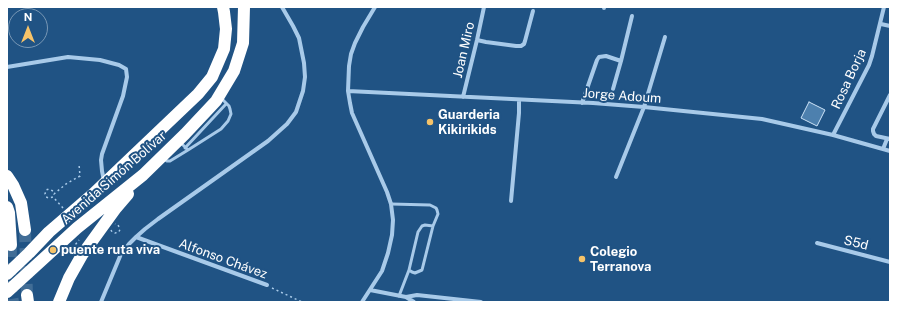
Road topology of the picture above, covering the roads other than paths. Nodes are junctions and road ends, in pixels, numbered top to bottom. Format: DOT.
graph roads {
  1 [pos="223,7"];
  2 [pos="244,7"];
  3 [pos="282,7"];
  4 [pos="375,7"];
  5 [pos="484,7"];
  6 [pos="884,7"];
  7 [pos="532,11"];
  8 [pos="632,16"];
  9 [pos="881,24"];
  10 [pos="890,26"];
  11 [pos="665,37"];
  12 [pos="477,40"];
  13 [pos="621,61"];
  14 [pos="7,67"];
  15 [pos="613,89"];
  16 [pos="348,91"];
  17 [pos="890,95"];
  18 [pos="463,97"];
  19 [pos="223,99"];
  20 [pos="519,100"];
  21 [pos="582,103"];
  22 [pos="644,107"];
  23 [pos="833,135"];
  24 [pos="889,139"];
  25 [pos="184,147"];
  26 [pos="883,150"];
  27 [pos="890,151"];
  28 [pos="143,175"];
  29 [pos="7,176"];
  30 [pos="616,177"];
  31 [pos="105,182"];
  32 [pos="511,201"];
  33 [pos="390,204"];
  34 [pos="7,207"];
  35 [pos="433,226"];
  36 [pos="25,230"];
  37 [pos="136,237"];
  38 [pos="817,243"];
  39 [pos="11,245"];
  40 [pos="890,262"];
  41 [pos="409,270"];
  42 [pos="8,273"];
  43 [pos="267,285"];
  44 [pos="370,290"];
  45 [pos="7,292"];
  46 [pos="399,296"];
  47 [pos="406,297"];
  48 [pos="59,302"];
  49 [pos="101,302"];
  50 [pos="362,302"];
  51 [pos="414,302"];
  52 [pos="481,302"];
  1 -- 31 [label="highway, Avenida Simón Bolívar"];
  2 -- 19 [label="highway, Avenida Simón Bolívar"];
  3 -- 37 [label="street"];
  4 -- 16 [label="street"];
  5 -- 12 [label="street, Joan Miro"];
  6 -- 9 [label="street, Rosa Borja"];
  7 -- 12 [label="street"];
  8 -- 13 [label="street"];
  9 -- 10 [label="street"];
  9 -- 23 [label="street, Rosa Borja"];
  11 -- 22 [label="street"];
  12 -- 18 [label="street, Joan Miro"];
  13 -- 15 [label="street"];
  13 -- 21 [label="street"];
  14 -- 31 [label="street"];
  16 -- 18 [label="street, Jorge Adoum"];
  16 -- 33 [label="street"];
  17 -- 24 [label="street"];
  18 -- 20 [label="street, Jorge Adoum"];
  19 -- 25 [label="highway, Avenida Simón Bolívar"];
  19 -- 25 [label="lane"];
  20 -- 21 [label="street, Jorge Adoum"];
  20 -- 32 [label="street"];
  21 -- 22 [label="street, Jorge Adoum"];
  22 -- 23 [label="street, Jorge Adoum"];
  22 -- 30 [label="street"];
  23 -- 26 [label="street, Jorge Adoum"];
  24 -- 26 [label="street"];
  25 -- 28 [label="highway, Avenida Simón Bolívar"];
  26 -- 27 [label="street, Jorge Adoum"];
  28 -- 45 [label="highway, Avenida Simón Bolívar"];
  28 -- 48 [label="highway"];
  29 -- 36 [label="highway"];
  31 -- 42 [label="highway, Avenida Simón Bolívar"];
  33 -- 35 [label="lane"];
  33 -- 44 [label="street"];
  34 -- 39 [label="highway"];
  35 -- 41 [label="lane"];
  35 -- 41 [label="lane"];
  37 -- 43 [label="street, Alfonso Chávez"];
  37 -- 49 [label="street"];
  38 -- 40 [label="street, S5d"];
  41 -- 46 [label="lane"];
  44 -- 46 [label="street"];
  44 -- 50 [label="street"];
  46 -- 47 [label="street"];
  47 -- 51 [label="street"];
  47 -- 52 [label="street"];
}
